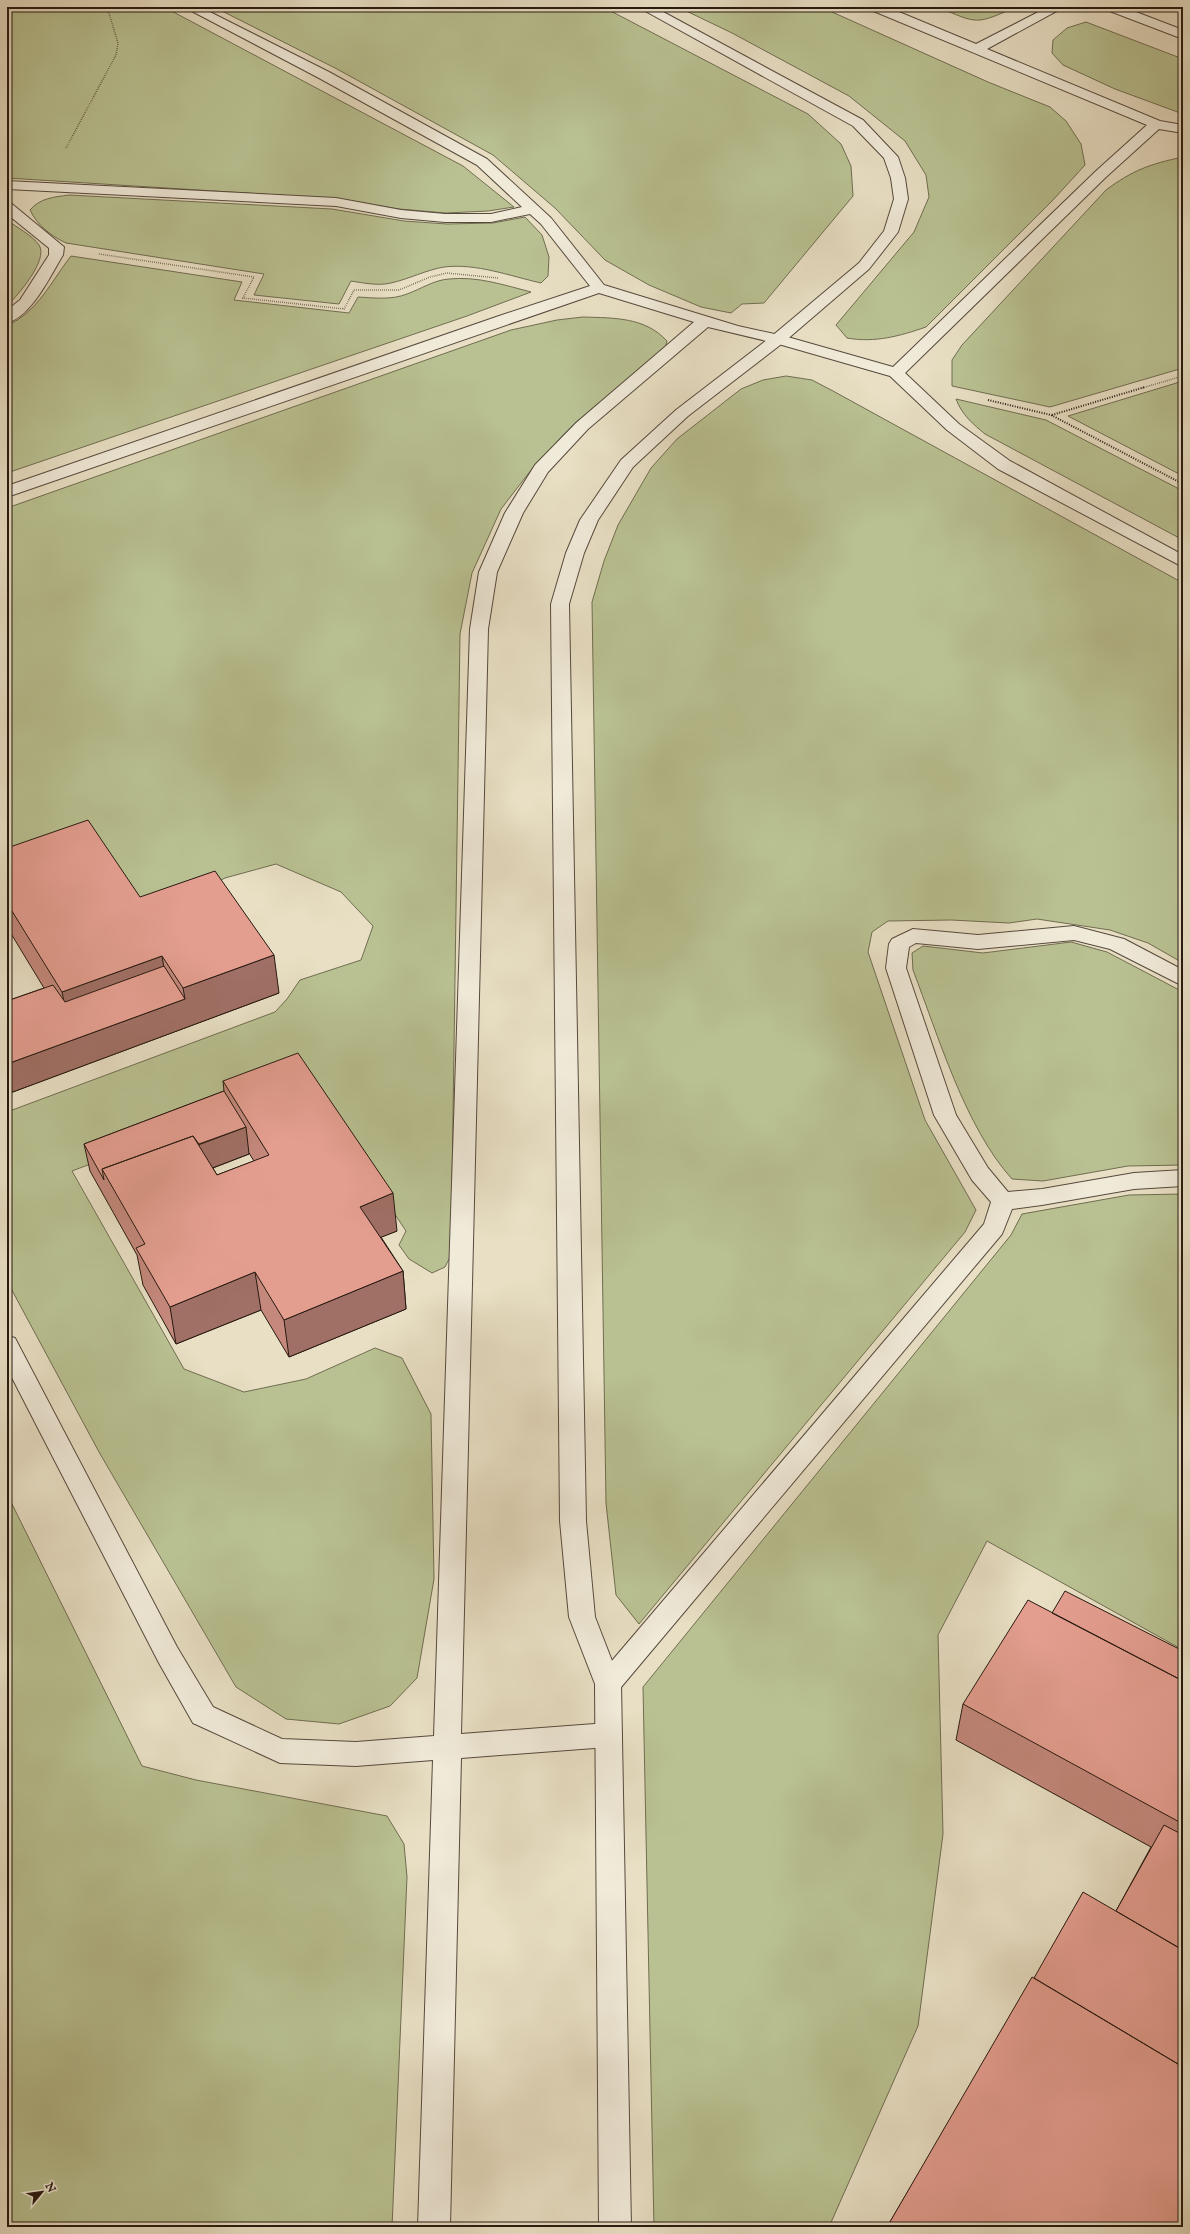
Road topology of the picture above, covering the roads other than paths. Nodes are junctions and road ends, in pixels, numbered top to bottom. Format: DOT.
graph roads {
  1 [pos="190,7"];
  2 [pos="644,7"];
  3 [pos="876,7"];
  4 [pos="1058,7"];
  5 [pos="1112,7"];
  6 [pos="1183,35"];
  7 [pos="976,49"];
  8 [pos="1156,124"];
  9 [pos="1183,130"];
  10 [pos="7,185"];
  11 [pos="7,207"];
  12 [pos="533,209"];
  13 [pos="599,288"];
  14 [pos="7,318"];
  15 [pos="705,321"];
  16 [pos="778,339"];
  17 [pos="896,373"];
  18 [pos="7,492"];
  19 [pos="1183,562"];
  20 [pos="1183,979"];
  21 [pos="1183,1178"];
  22 [pos="1003,1201"];
  23 [pos="7,1345"];
  24 [pos="608,1684"];
  25 [pos="608,1735"];
  26 [pos="447,1747"];
  27 [pos="434,2227"];
  28 [pos="614,2227"];
  1 -- 12 [label="street"];
  2 -- 16 [label="street"];
  3 -- 7 [label="street"];
  4 -- 7 [label="street"];
  5 -- 6 [label="street"];
  7 -- 8 [label="street"];
  8 -- 9 [label="street"];
  8 -- 17 [label="street"];
  10 -- 12 [label="street"];
  11 -- 14 [label="street"];
  12 -- 13 [label="street"];
  13 -- 15 [label="street"];
  13 -- 18 [label="street"];
  15 -- 16 [label="street"];
  15 -- 26 [label="street"];
  16 -- 17 [label="street"];
  16 -- 24 [label="street"];
  17 -- 19 [label="street"];
  20 -- 22 [label="street"];
  21 -- 22 [label="street"];
  22 -- 24 [label="street"];
  23 -- 26 [label="street"];
  24 -- 25 [label="street"];
  25 -- 26 [label="street"];
  25 -- 28 [label="street"];
  26 -- 27 [label="street"];
}
